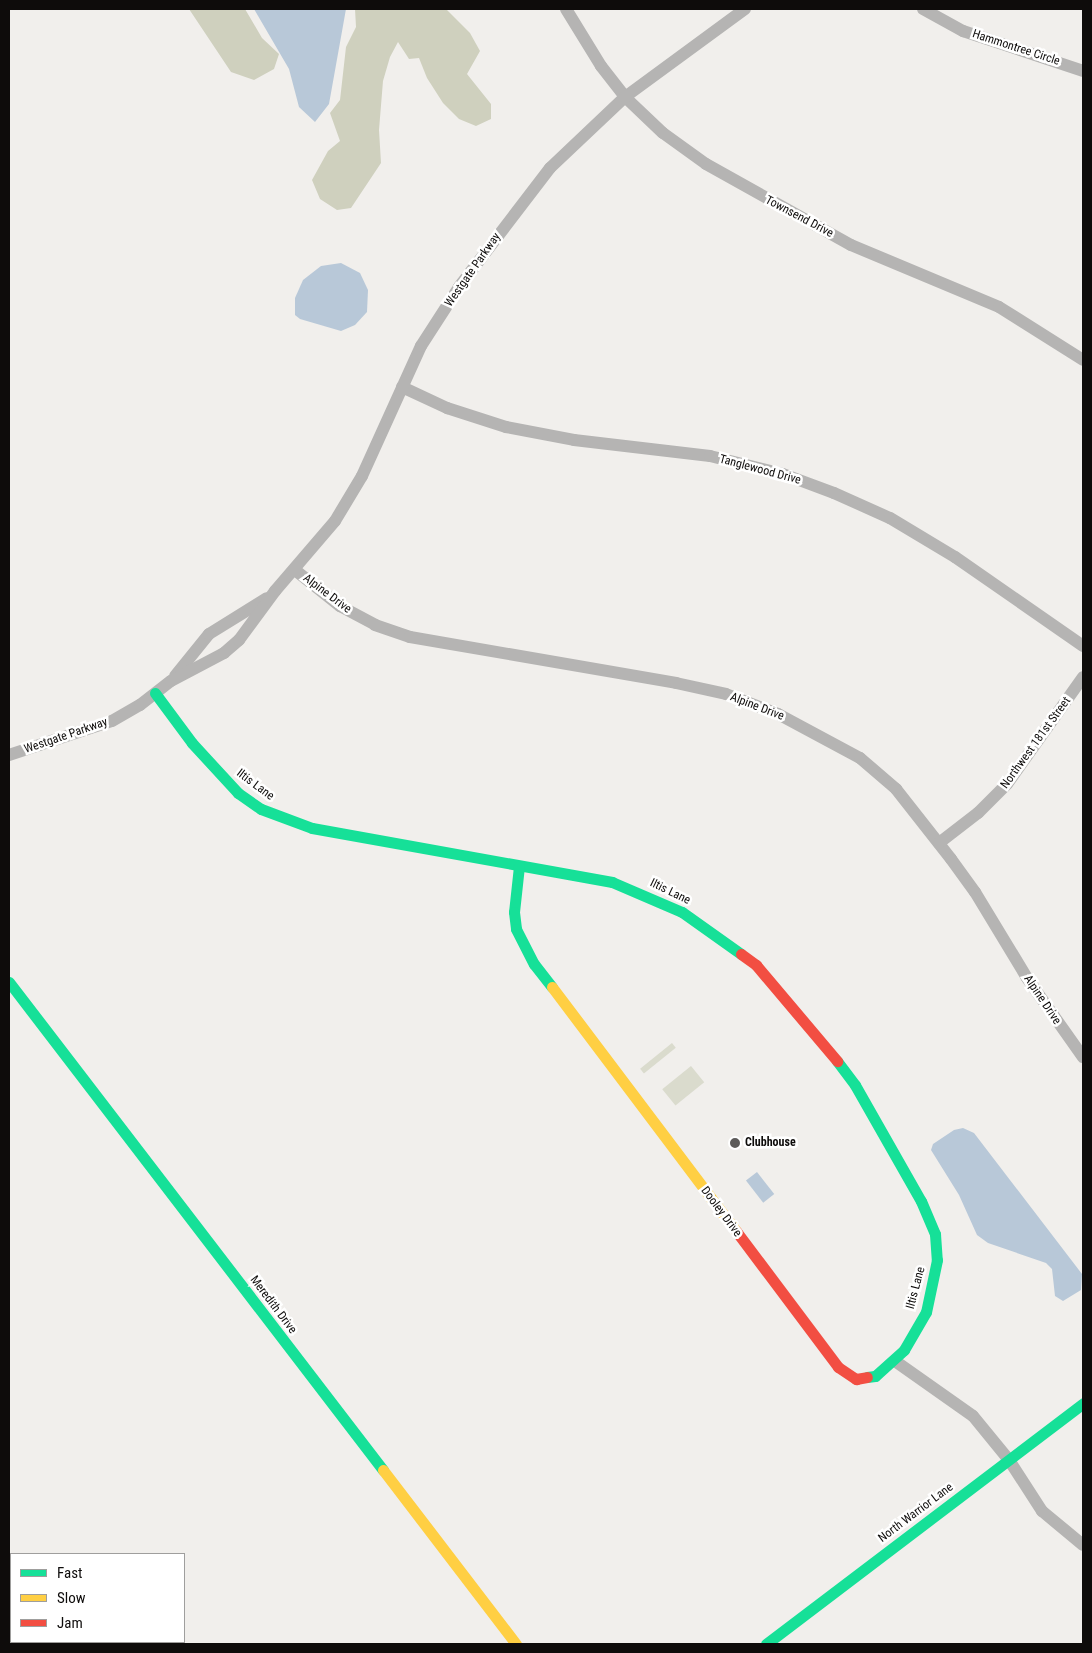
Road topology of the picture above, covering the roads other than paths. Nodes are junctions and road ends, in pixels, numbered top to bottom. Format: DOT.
graph roads {
  1 [pos="566,9"];
  2 [pos="746,9"];
  3 [pos="923,9"];
  4 [pos="1083,71"];
  5 [pos="625,97"];
  6 [pos="1083,360"];
  7 [pos="402,387"];
  8 [pos="294,570"];
  9 [pos="275,592"];
  10 [pos="1083,646"];
  11 [pos="1083,677"];
  12 [pos="171,681"];
  13 [pos="155,693"];
  14 [pos="9,756"];
  15 [pos="939,844"];
  16 [pos="519,866"];
  17 [pos="9,982"];
  18 [pos="1083,1058"];
  19 [pos="895,1361"];
  20 [pos="1083,1403"];
  21 [pos="1009,1460"];
  22 [pos="1083,1545"];
  23 [pos="516,1644"];
  24 [pos="766,1644"];
  1 -- 5 [label="street, Townsend Drive"];
  2 -- 5 [label="street, Westgate Parkway"];
  3 -- 4 [label="street, Hammontree Circle"];
  5 -- 6 [label="street, Townsend Drive"];
  5 -- 7 [label="street, Westgate Parkway"];
  7 -- 8 [label="street, Westgate Parkway"];
  7 -- 10 [label="street, Tanglewood Drive"];
  8 -- 9 [label="street, Westgate Parkway"];
  8 -- 15 [label="street, Alpine Drive"];
  9 -- 12 [label="street, Westgate Parkway"];
  9 -- 12 [label="street, Westgate Parkway"];
  11 -- 15 [label="street, Northwest 181st Street"];
  12 -- 13 [label="street, Westgate Parkway"];
  13 -- 14 [label="street, Westgate Parkway"];
  13 -- 16 [label="street, Iltis Lane"];
  15 -- 18 [label="street, Alpine Drive"];
  16 -- 19 [label="street, Dooley Drive"];
  16 -- 19 [label="street, Iltis Lane"];
  17 -- 23 [label="street, Meredith Drive"];
  19 -- 21 [label="street"];
  20 -- 21 [label="street, North Warrior Lane"];
  21 -- 22 [label="street"];
  21 -- 24 [label="street, North Warrior Lane"];
}
